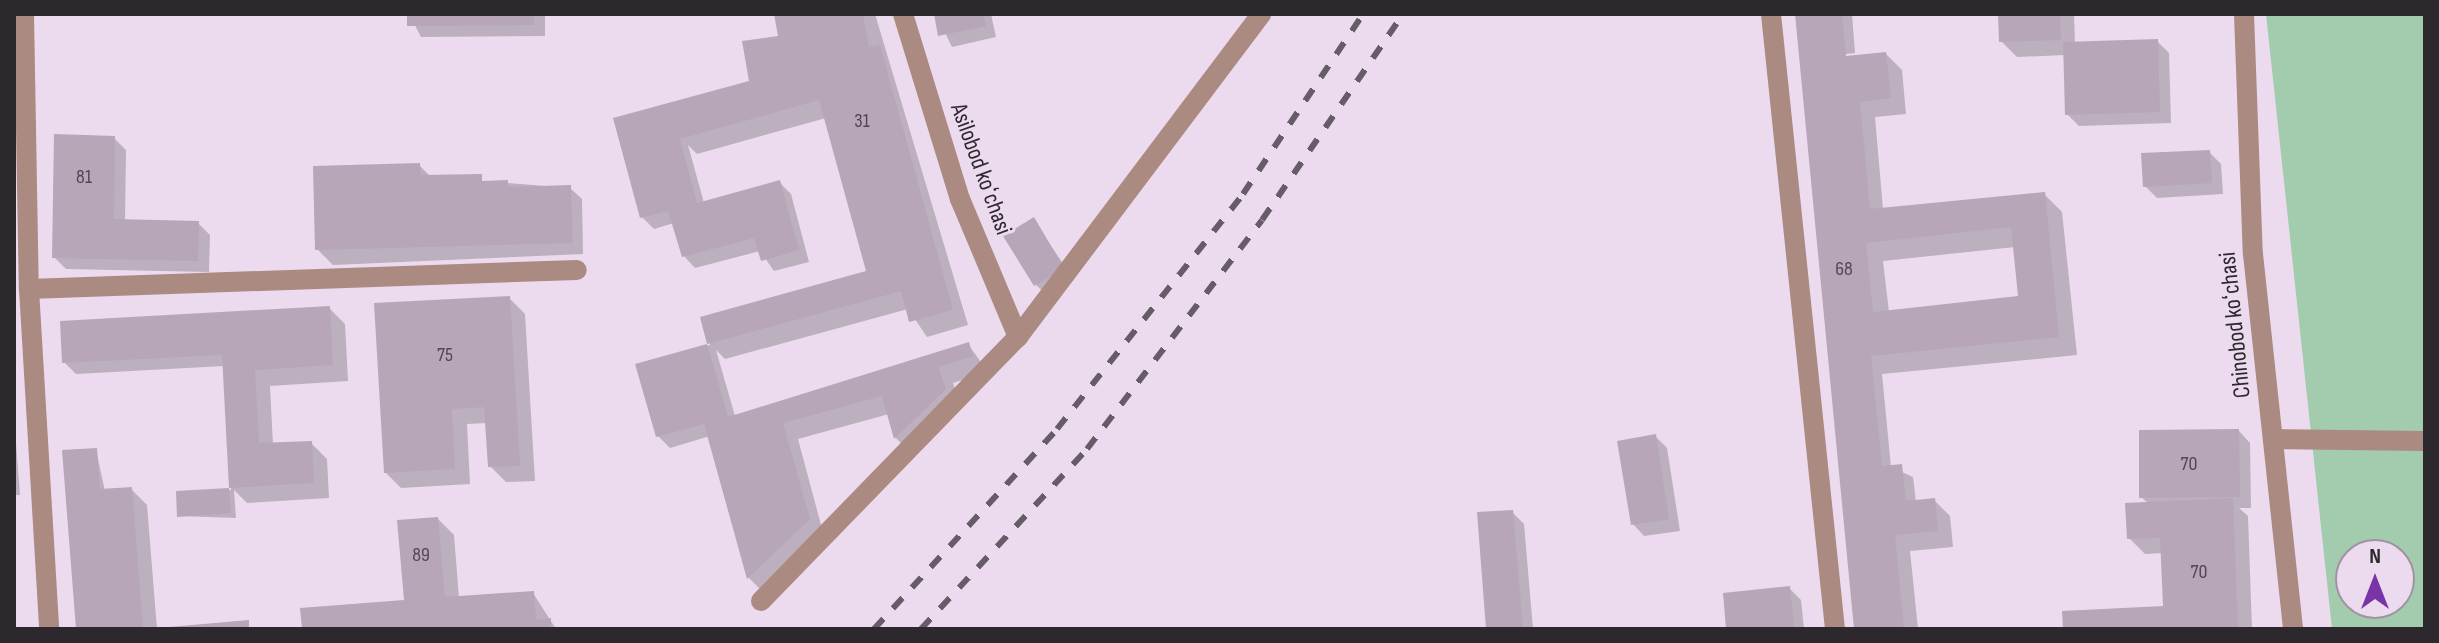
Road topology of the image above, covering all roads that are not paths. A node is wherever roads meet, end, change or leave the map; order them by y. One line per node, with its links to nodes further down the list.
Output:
1 (24, 14): 6 (street)
2 (903, 14): 9 (street, Asilobod koʻchasi)
3 (1261, 14): 9 (street)
4 (1771, 14): 14 (street)
5 (2244, 14): 10 (street, Chinobod koʻchasi)
6 (21, 240): 8 (street)
7 (577, 270): 8 (street)
8 (29, 289): 13 (street)
9 (1018, 337): 12 (street)
10 (2273, 439): 11 (street); 15 (street, Chinobod koʻchasi)
11 (2425, 441)
12 (761, 601)
13 (49, 629)
14 (1835, 629)
15 (2293, 629)

